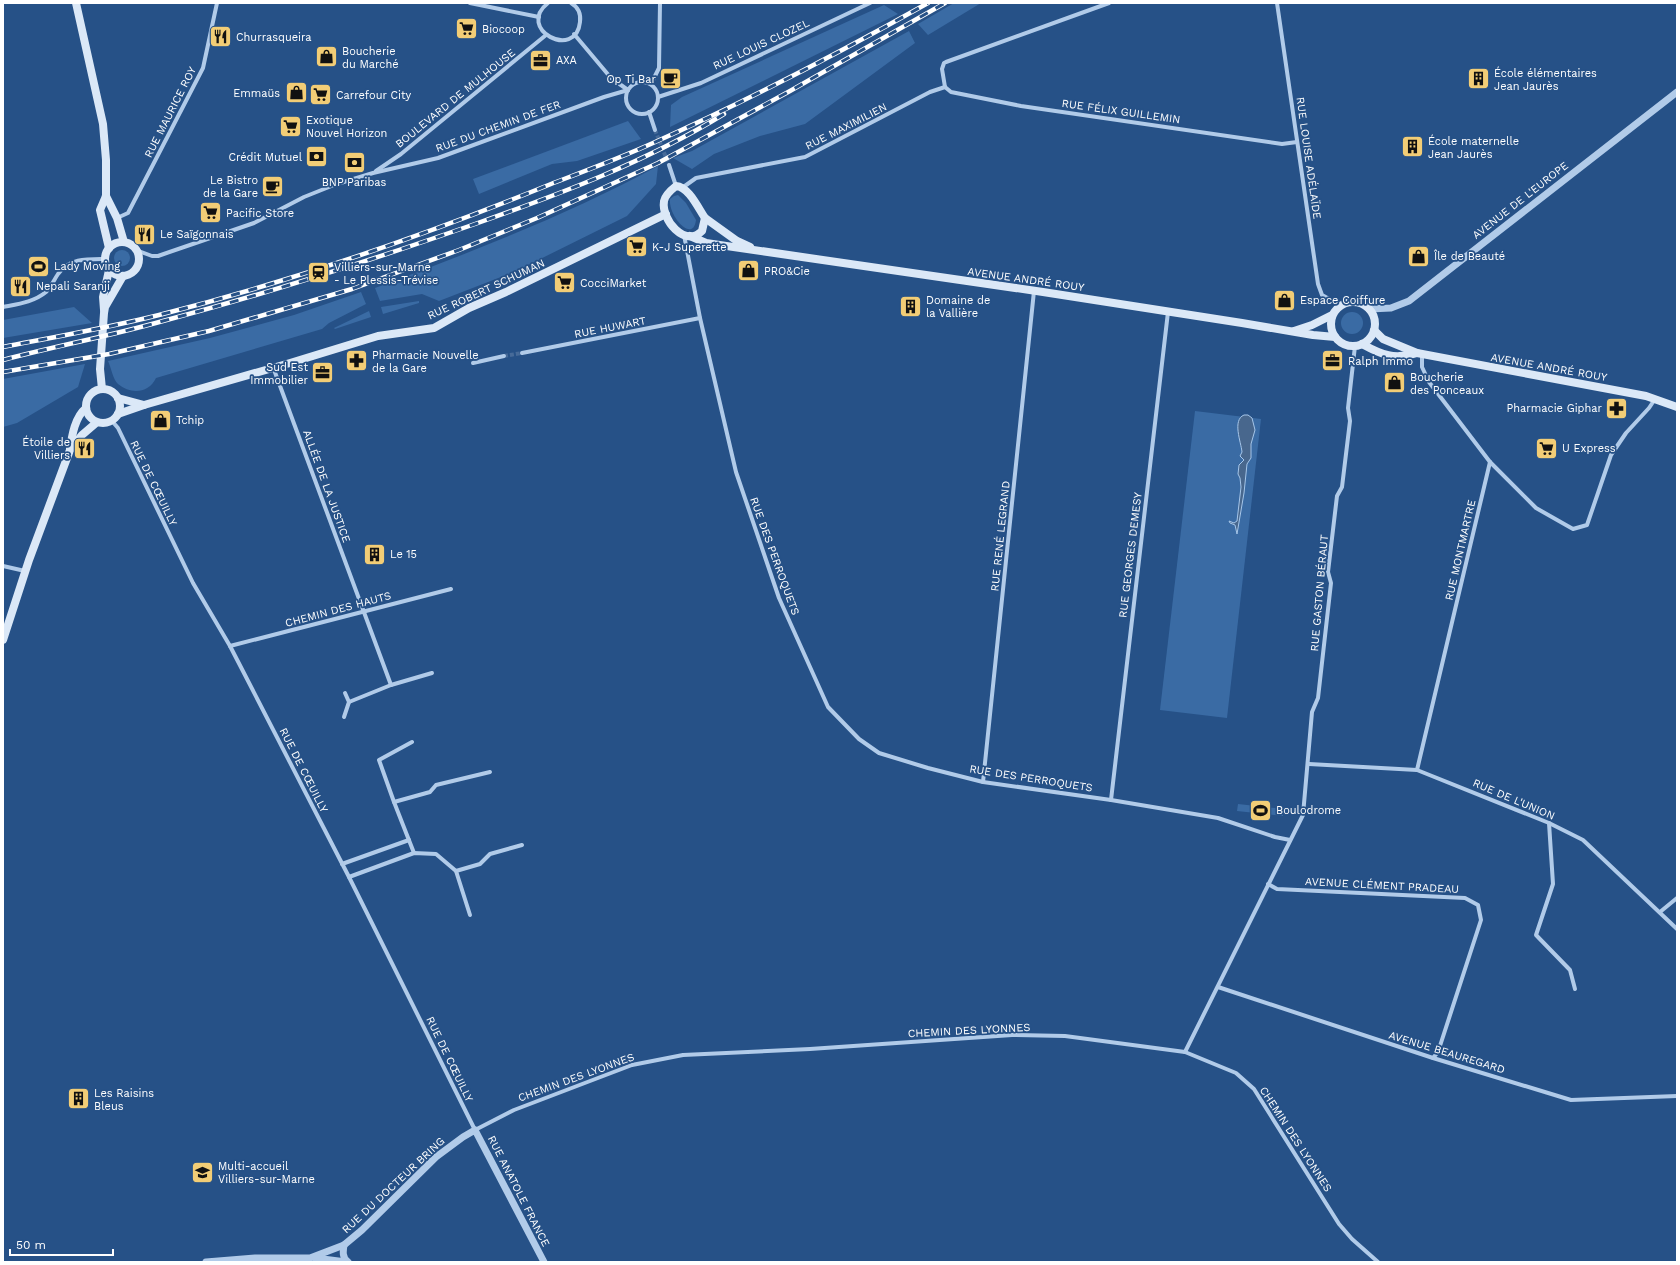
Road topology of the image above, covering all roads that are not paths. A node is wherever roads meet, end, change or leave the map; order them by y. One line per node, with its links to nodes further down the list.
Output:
1 (76, 3): 24 (main road)
2 (217, 3): 26 (street, RUE MAURICE ROY)
3 (470, 3): 10 (street)
4 (548, 3): 10 (street)
5 (572, 3): 11 (street)
6 (660, 3): 13 (street)
7 (870, 3): 17 (street, RUE LOUIS CLOZEL)
8 (1109, 3): 14 (street)
9 (1277, 3): 20 (street, RUE LOUISE ADÉLAÏDE)
10 (539, 17): 12 (street)
11 (574, 34): 12 (street); 15 (street)
12 (546, 35): 22 (street, BOULEVARD DE MULHOUSE)
13 (651, 84): 15 (street); 17 (street)
14 (945, 86): 20 (street, RUE FÉLIX GUILLEMIN); 23 (street, RUE MAXIMILIEN)
15 (628, 90): 18 (street); 22 (street, RUE DU CHEMIN DE FER)
16 (1677, 92): 39 (street, AVENUE DE L'EUROPE)
17 (658, 97): 18 (street)
18 (649, 112): 19 (street)
19 (655, 130)
20 (1297, 142): 37 (street, RUE LOUISE ADÉLAÏDE)
21 (669, 165): 23 (street)
22 (373, 173): 31 (street)
23 (679, 187): 25 (main road); 27 (main road)
24 (106, 196): 26 (main road); 30 (main road)
25 (666, 214): 28 (main road); 52 (main road, RUE ROBERT SCHUMAN)
26 (117, 218): 29 (main road)
27 (705, 218): 28 (main road); 32 (main road, AVENUE ANDRÉ ROUY)
28 (687, 236): 32 (main road, AVENUE ANDRÉ ROUY); 43 (street, RUE DES PERROQUETS)
29 (124, 242): 30 (main road); 31 (main road)
30 (109, 248): 33 (main road)
31 (136, 250): 35 (main road)
32 (756, 250): 36 (main road, AVENUE ANDRÉ ROUY)
33 (105, 259): 34 (main road); 38 (street)
34 (109, 270): 35 (main road); 41 (main road)
35 (123, 276): 41 (main road)
36 (1034, 291): 40 (main road, AVENUE ANDRÉ ROUY); 79 (street, RUE RENÉ LEGRAND)
37 (1340, 305): 39 (main road); 42 (main road)
38 (3, 307)
39 (1369, 309): 44 (main road)
40 (1168, 312): 45 (main road, AVENUE ANDRÉ ROUY); 80 (street, RUE GEORGES DEMESY)
41 (104, 313): 53 (main road)
42 (1332, 315): 45 (main road, AVENUE ANDRÉ ROUY); 46 (main road)
43 (700, 318): 48 (street, RUE HUWART); 79 (street, RUE DES PERROQUETS)
44 (1374, 330): 47 (main road); 49 (main road, AVENUE ANDRÉ ROUY)
45 (1293, 331): 46 (main road, AVENUE ANDRÉ ROUY)
46 (1335, 337): 47 (main road)
47 (1359, 345): 49 (main road, AVENUE ANDRÉ ROUY); 76 (street, RUE GASTON BÉRAUT)
48 (522, 353)
49 (1420, 353): 55 (main road, AVENUE ANDRÉ ROUY); 63 (street)
50 (504, 356): 51 (street)
51 (472, 363)
52 (273, 367): 56 (main road, RUE ROBERT SCHUMAN); 67 (street, ALLÉE DE LA JUSTICE)
53 (102, 389): 54 (main road); 58 (main road)
54 (118, 398): 56 (main road); 59 (main road)
55 (1655, 399): 57 (main road, AVENUE ANDRÉ ROUY); 63 (street)
56 (144, 405): 59 (main road, RUE ROBERT SCHUMAN)
57 (1677, 407)
58 (86, 408): 61 (main road); 62 (main road)
59 (118, 414): 60 (main road)
60 (112, 421): 61 (main road); 69 (street, RUE DE CŒUILLY)
61 (96, 423): 62 (main road)
62 (70, 450): 65 (main road)
63 (1490, 462): 77 (street, RUE MONTMARTRE)
64 (3, 566): 65 (street)
65 (25, 571): 68 (main road)
66 (451, 590): 67 (street, CHEMIN DES HAUTS)
67 (363, 611): 69 (street, CHEMIN DES HAUTS); 71 (street, ALLÉE DE LA JUSTICE)
68 (3, 640)
69 (230, 646): 87 (street, RUE DE CŒUILLY)
70 (432, 673): 71 (street)
71 (391, 685): 73 (street)
72 (345, 693): 73 (street)
73 (349, 702): 74 (street)
74 (344, 717)
75 (412, 742): 81 (street)
76 (1309, 764): 77 (street, RUE DE L'UNION); 84 (street, RUE GASTON BÉRAUT)
77 (1417, 770): 82 (street, RUE DE L'UNION)
78 (490, 772): 81 (street)
79 (983, 782): 80 (street, RUE DES PERROQUETS)
80 (1111, 800): 84 (street, RUE DES PERROQUETS)
81 (394, 802): 83 (street)
82 (1549, 823): 92 (street, RUE DE L'UNION); 96 (street)
83 (409, 840): 86 (street); 87 (street)
84 (1290, 840): 90 (street)
85 (522, 845): 88 (street)
86 (414, 853): 88 (street); 89 (street)
87 (342, 864): 89 (street, RUE DE CŒUILLY)
88 (456, 872): 93 (street)
89 (349, 877): 100 (street, RUE DE CŒUILLY)
90 (1268, 884): 95 (street); 98 (street, AVENUE CLÉMENT PRADEAU)
91 (1677, 898): 92 (street)
92 (1660, 912): 94 (street, RUE DE L'UNION)
93 (470, 915)
94 (1677, 929)
95 (1218, 987): 97 (street); 98 (street, AVENUE BEAUREGARD)
96 (1575, 989)
97 (1185, 1052): 100 (street, CHEMIN DES LYONNES); 106 (street, CHEMIN DES LYONNES)
98 (1433, 1058): 99 (street, AVENUE BEAUREGARD)
99 (1677, 1096)
100 (475, 1130): 101 (street, RUE DU DOCTEUR BRING); 105 (street, RUE ANATOLE FRANCE)
101 (344, 1245): 102 (street, RUE DU DOCTEUR BRING); 104 (street)
102 (310, 1258): 103 (street, RUE DU DOCTEUR BRING); 104 (street)
103 (206, 1262)
104 (347, 1262)
105 (544, 1262)
106 (1378, 1262)

